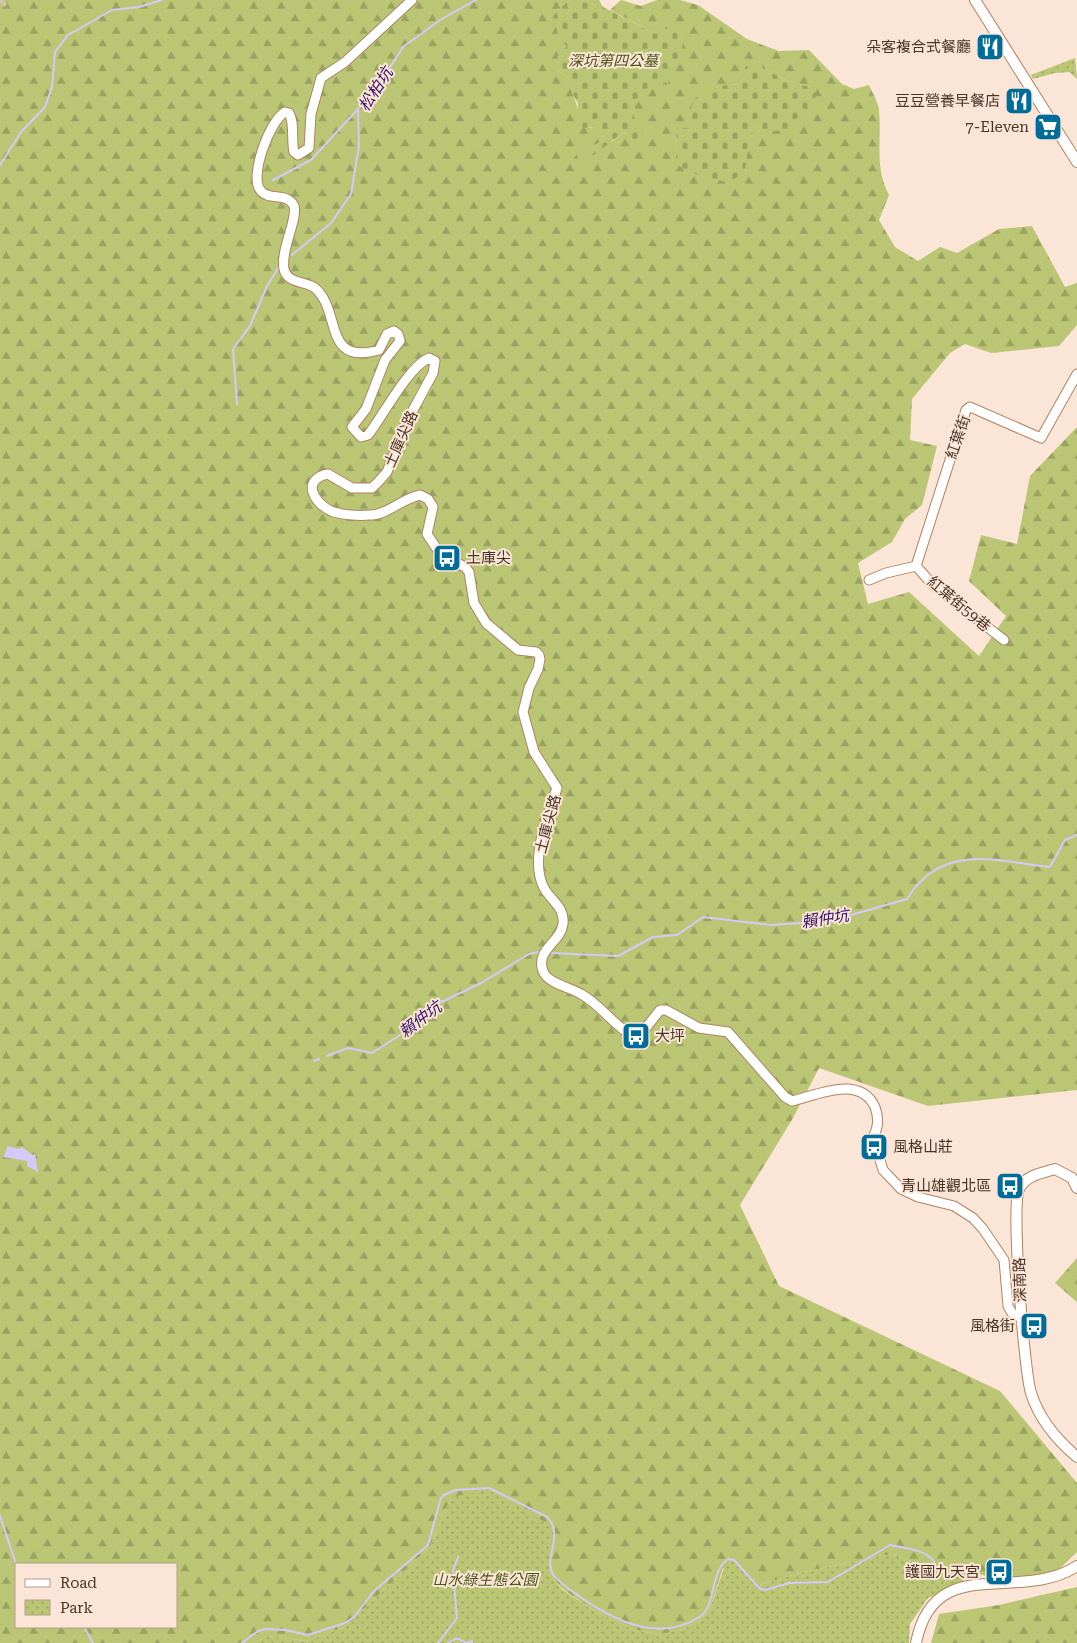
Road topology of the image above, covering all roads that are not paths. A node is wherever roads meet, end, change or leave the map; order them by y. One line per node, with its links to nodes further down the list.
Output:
1 (412, 0): 9 (street, 土庫尖路)
2 (975, 0): 3 (main road)
3 (1077, 162)
4 (1077, 374): 5 (street, 紅葉街)
5 (916, 566): 6 (street); 7 (street, 紅葉街59巷)
6 (869, 580)
7 (1004, 640)
8 (1077, 1188): 9 (main road, 深南路)
9 (1021, 1318): 10 (main road, 深南路)
10 (1077, 1457)
11 (1077, 1566): 12 (main road)
12 (916, 1643)

